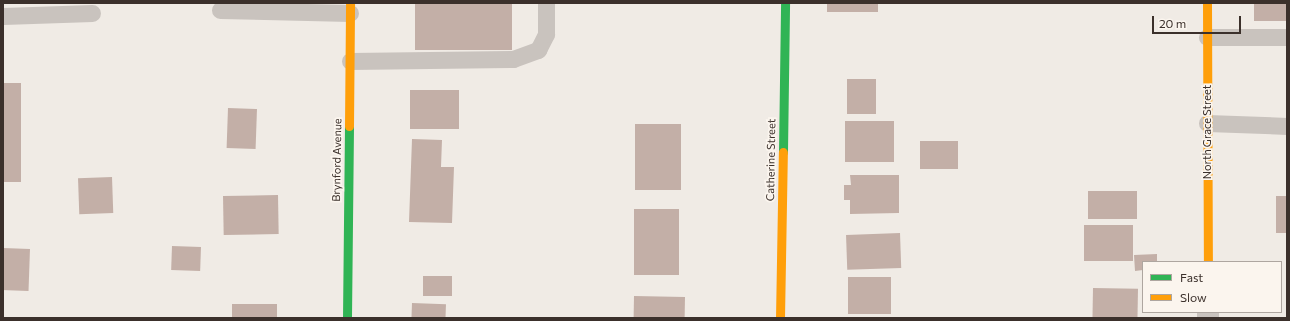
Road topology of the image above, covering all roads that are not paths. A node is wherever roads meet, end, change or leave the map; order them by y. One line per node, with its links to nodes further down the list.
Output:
1 (546, 3): 10 (lane)
2 (785, 3): 15 (street, Catherine Street)
3 (1207, 3): 8 (street, North Grace Street)
4 (350, 8): 5 (lane); 10 (street, Brynford Avenue)
5 (220, 10)
6 (92, 13): 7 (lane)
7 (3, 16)
8 (1207, 37): 9 (lane); 11 (street, North Grace Street)
9 (1287, 37)
10 (350, 61): 14 (street, Brynford Avenue)
11 (1207, 123): 12 (lane); 13 (street, North Grace Street)
12 (1287, 126)
13 (1208, 261)
14 (347, 318)
15 (780, 318)

